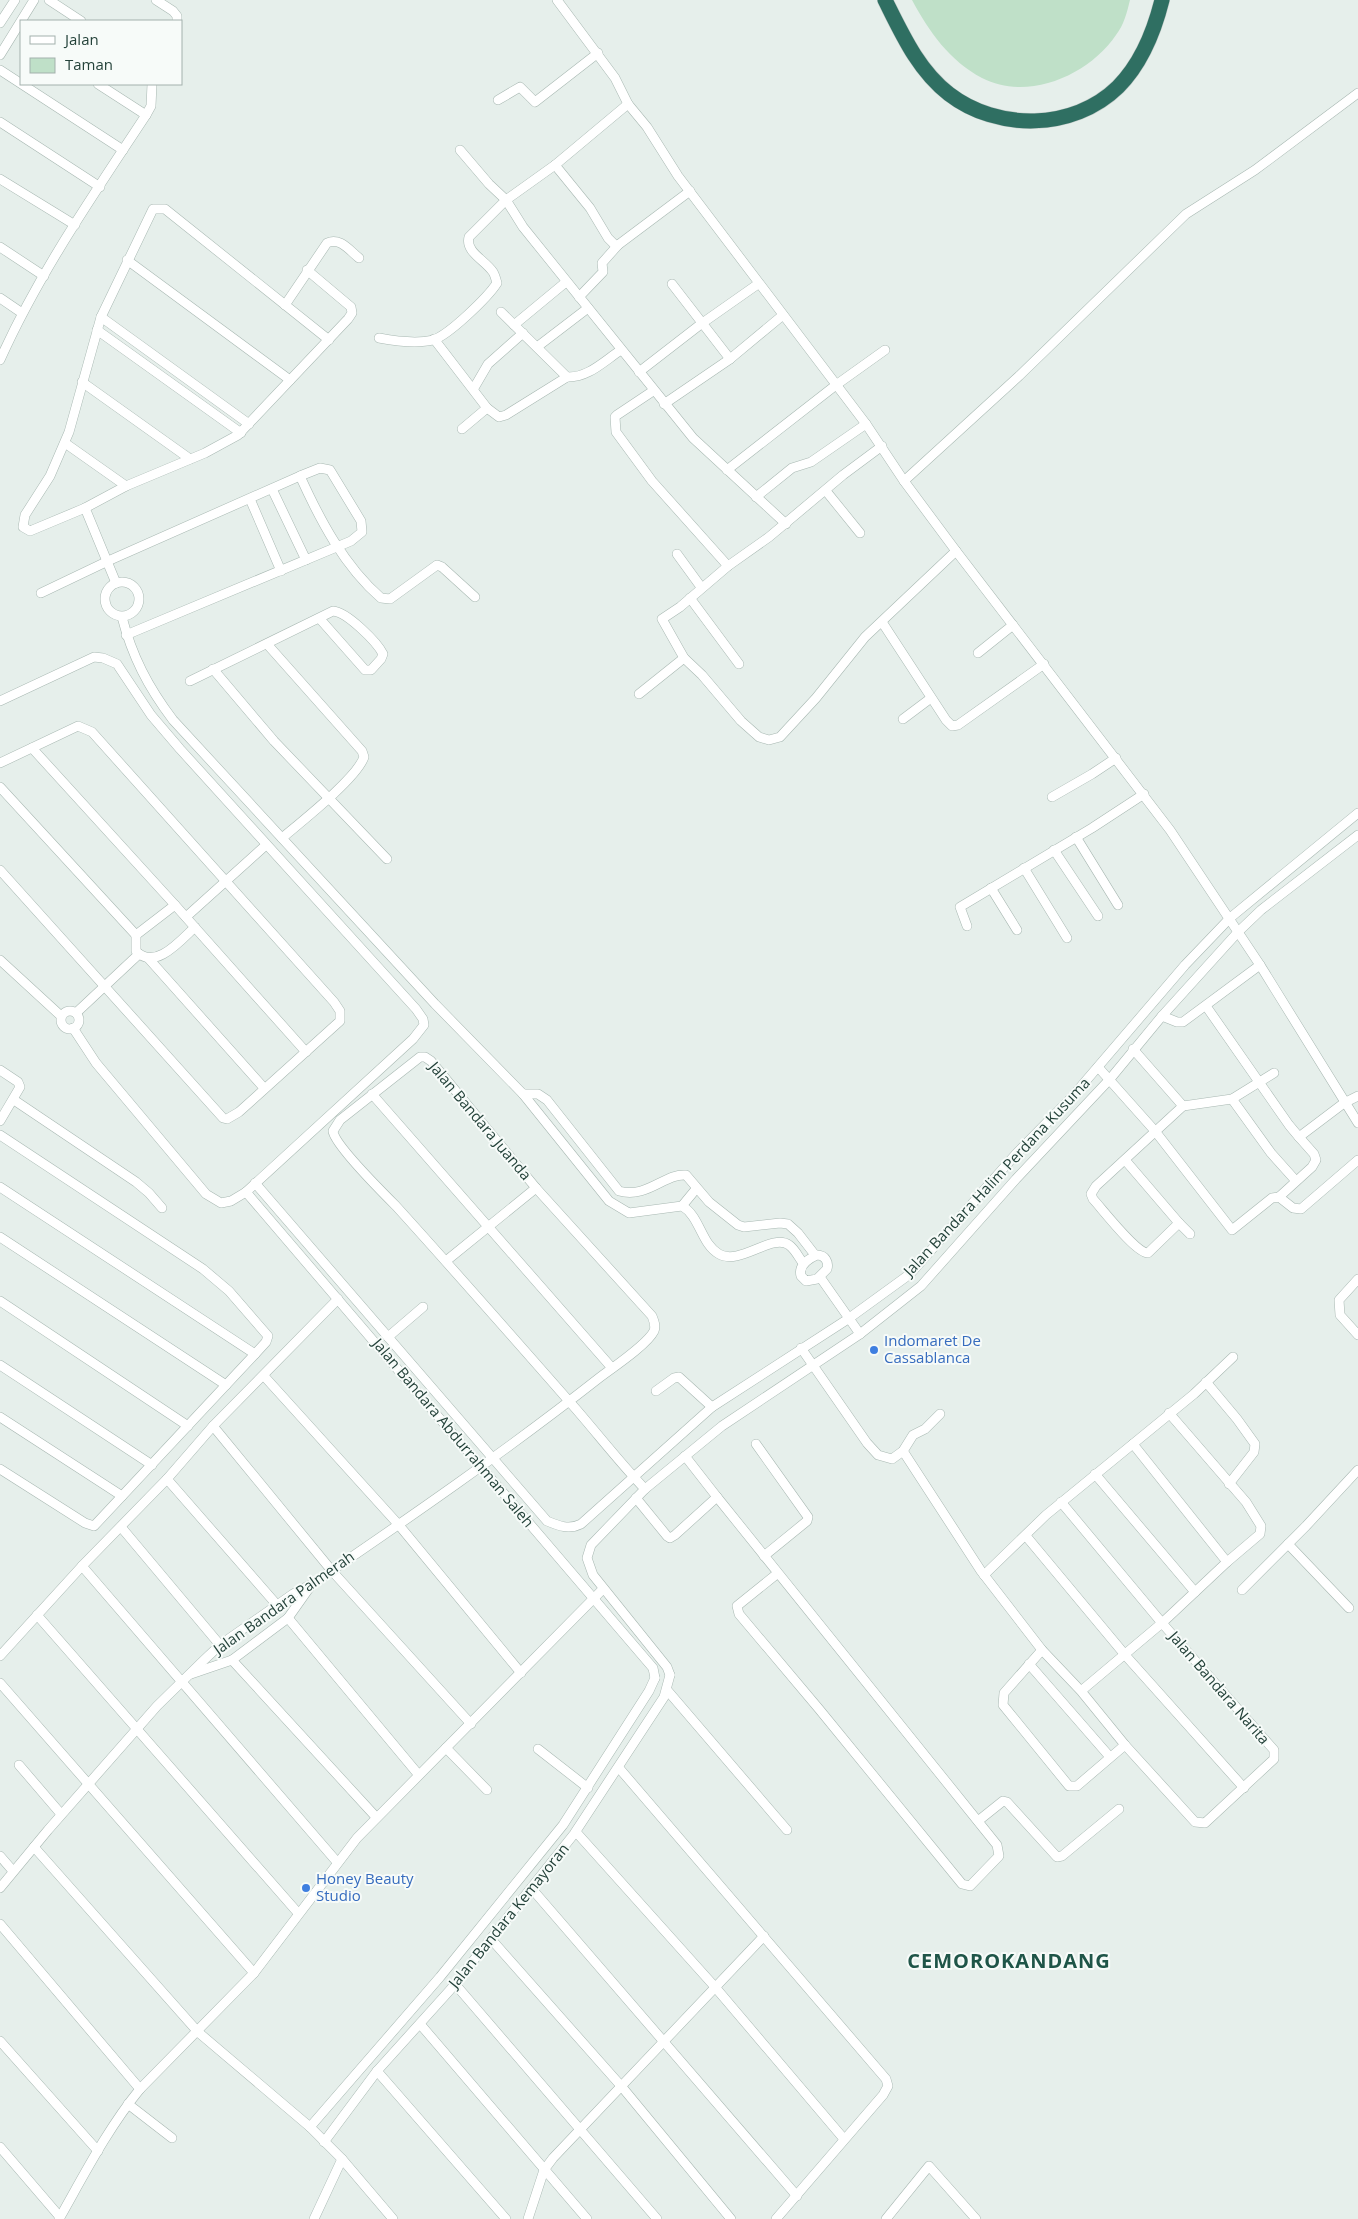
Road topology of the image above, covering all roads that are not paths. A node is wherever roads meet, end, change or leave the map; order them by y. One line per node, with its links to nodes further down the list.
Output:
1 (17, 0): 7 (street); 11 (street)
2 (49, 0): 9 (street)
3 (156, 0): 10 (street)
4 (557, 0): 13 (street)
5 (885, 0): 6 (highway)
6 (1162, 0)
7 (32, 4): 8 (street)
8 (24, 20)
9 (79, 20)
10 (177, 20)
11 (0, 23)
12 (18, 32): 14 (street)
13 (598, 53): 21 (street); 22 (street)
14 (0, 55)
15 (0, 70): 16 (street)
16 (20, 83)
17 (23, 85): 25 (street)
18 (100, 85): 23 (street)
19 (152, 85): 23 (street)
20 (1358, 93): 83 (street)
21 (498, 100)
22 (628, 104): 27 (street); 30 (street)
23 (146, 115): 25 (street)
24 (0, 122): 29 (street)
25 (123, 150): 29 (street)
26 (460, 150): 31 (street)
27 (555, 164): 31 (street); 33 (street)
28 (0, 179): 32 (street)
29 (100, 187): 32 (street)
30 (690, 191): 33 (street); 41 (street)
31 (506, 200): 39 (street); 56 (street)
32 (75, 225): 38 (street)
33 (618, 245): 42 (street)
34 (0, 246): 38 (street)
35 (359, 258): 37 (street)
36 (127, 260): 44 (street); 49 (street); 67 (street)
37 (307, 270): 44 (street); 55 (street)
38 (44, 276): 47 (street)
39 (566, 282): 42 (street); 51 (street)
40 (672, 284): 50 (street)
41 (758, 284): 48 (street); 50 (street)
42 (579, 297): 45 (street)
43 (0, 298): 47 (street)
44 (285, 305): 55 (street)
45 (588, 308): 57 (street); 59 (street)
46 (501, 312): 51 (street)
47 (22, 313): 58 (street)
48 (783, 315): 61 (street); 69 (street)
49 (101, 316): 52 (street); 63 (street)
50 (701, 324): 61 (street); 64 (street)
51 (514, 325): 53 (street)
52 (97, 330): 66 (street); 68 (street)
53 (523, 333): 57 (street); 70 (street)
54 (379, 338): 56 (street)
55 (328, 340): 67 (street)
56 (434, 340): 70 (street)
57 (537, 347): 65 (street)
58 (2, 349): 62 (street)
59 (621, 350): 64 (street); 65 (street)
60 (885, 350): 69 (street)
61 (730, 359): 72 (street)
62 (0, 360)
63 (171, 369): 66 (street); 74 (street)
64 (639, 372): 71 (street)
65 (567, 377): 73 (street)
66 (165, 379): 77 (street)
67 (290, 380): 74 (street)
68 (82, 382): 78 (street); 80 (street)
69 (836, 385): 75 (street); 81 (street)
70 (474, 388): 73 (street)
71 (653, 391): 72 (street); 97 (street)
72 (664, 404): 81 (street)
73 (487, 408): 76 (street)
74 (249, 424): 77 (street)
75 (866, 424): 79 (street); 87 (street)
76 (462, 429)
77 (241, 433): 80 (street)
78 (65, 443): 84 (street); 89 (street)
79 (882, 446): 83 (street); 86 (street)
80 (190, 459): 84 (street)
81 (727, 470): 87 (street)
82 (300, 476): 85 (street); 92 (street); 92 (street)
83 (904, 481): 93 (street)
84 (126, 486): 89 (street)
85 (272, 489): 88 (street); 95 (street)
86 (826, 491): 90 (street); 91 (street)
87 (756, 497): 90 (street)
88 (250, 499): 96 (street); 98 (street)
89 (85, 508): 96 (street)
90 (786, 524): 97 (street)
91 (860, 533)
92 (338, 547): 95 (street); 102 (street)
93 (956, 550): 106 (street); 107 (street)
94 (677, 554): 100 (street)
95 (306, 560): 98 (street)
96 (108, 561): 99 (street); 101 (street)
97 (728, 566): 100 (street)
98 (281, 571): 108 (street)
99 (116, 583): 104 (street); 104 (street)
100 (701, 587): 103 (street)
101 (41, 593)
102 (475, 597)
103 (690, 598): 111 (street); 112 (street)
104 (122, 616): 108 (street)
105 (320, 619): 105 (street); 109 (street)
106 (882, 622): 111 (street); 117 (street)
107 (1013, 625): 110 (street); 113 (street)
108 (126, 634): 130 (street)
109 (267, 644): 114 (street); 126 (street)
110 (978, 653)
111 (684, 658): 116 (street)
112 (739, 664)
113 (1044, 664): 117 (street); 121 (street)
114 (213, 669): 115 (street); 126 (street)
115 (190, 681)
116 (639, 694)
117 (931, 698): 119 (street)
118 (0, 701): 132 (street)
119 (903, 719)
120 (32, 748): 122 (street); 138 (street); 140 (street)
121 (1116, 758): 124 (street); 125 (street)
122 (0, 763)
123 (0, 787): 149 (street)
124 (1144, 794): 129 (street); 144 (street)
125 (1052, 797)
126 (329, 798): 130 (street); 135 (street)
127 (1358, 813): 131 (street, Jalan Bandara Halim Perdana Kusuma)
128 (1358, 835): 134 (street, Jalan Bandara Halim Perdana Kusuma)
129 (1076, 837): 133 (street); 141 (street)
130 (282, 838): 170 (street)
131 (1323, 840): 134 (street); 144 (street, Jalan Bandara Halim Perdana Kusuma)
132 (266, 845): 138 (street); 183 (street)
133 (1054, 850): 136 (street); 142 (street)
134 (1334, 854): 148 (street, Jalan Bandara Halim Perdana Kusuma)
135 (387, 859)
136 (1024, 868): 139 (street); 150 (street)
137 (0, 870): 155 (street)
138 (226, 881): 143 (street); 162 (street)
139 (991, 888): 145 (street); 147 (street)
140 (175, 905): 143 (street); 149 (street)
141 (1118, 906)
142 (1098, 916)
143 (186, 917): 146 (street)
144 (1230, 918): 148 (street); 163 (street, Jalan Bandara Halim Perdana Kusuma)
145 (967, 926)
146 (195, 927): 152 (street); 162 (street)
147 (1017, 930)
148 (1238, 932): 154 (street); 159 (street, Jalan Bandara Halim Perdana Kusuma)
149 (136, 935): 151 (street)
150 (1067, 938)
151 (139, 954): 152 (street); 155 (street)
152 (149, 959): 168 (street)
153 (0, 960): 158 (street)
154 (1260, 965): 156 (street); 172 (street)
155 (106, 986): 157 (street); 168 (street)
156 (1206, 1006): 159 (street); 167 (street)
157 (76, 1013): 158 (street); 160 (street)
158 (61, 1016): 160 (street)
159 (1162, 1016): 161 (street, Jalan Bandara Halim Perdana Kusuma)
160 (73, 1028): 188 (street)
161 (1133, 1050): 166 (street, Jalan Bandara Halim Perdana Kusuma); 174 (street)
162 (306, 1052): 168 (street)
163 (1098, 1067): 166 (street); 205 (street, Jalan Bandara Halim Perdana Kusuma)
164 (0, 1070): 173 (street)
165 (1274, 1073): 167 (street)
166 (1110, 1079): 177 (street); 206 (street, Jalan Bandara Halim Perdana Kusuma)
167 (1259, 1083): 171 (street); 179 (street)
168 (264, 1088)
169 (372, 1094): 185 (street, Jalan Bandara Juanda); 194 (street); 198 (street, Jalan Bandara Juanda)
170 (523, 1094): 187 (street); 190 (street)
171 (1232, 1099): 174 (street); 182 (street)
172 (1351, 1099): 176 (street); 179 (street)
173 (14, 1100): 175 (street); 192 (street)
174 (1183, 1106): 177 (street)
175 (0, 1121)
176 (1358, 1124)
177 (1155, 1132): 180 (street); 189 (street)
178 (0, 1135): 210 (street)
179 (1299, 1136): 182 (street)
180 (1125, 1160): 193 (street); 193 (street)
181 (1358, 1160): 189 (street)
182 (1296, 1181): 189 (street)
183 (255, 1183): 188 (street); 208 (street, Jalan Bandara Abdurrahman Saleh)
184 (0, 1187): 210 (street)
185 (536, 1188): 194 (street); 214 (street, Jalan Bandara Juanda)
186 (696, 1189): 187 (street); 191 (street); 197 (street)
187 (619, 1191): 190 (street)
188 (246, 1192): 202 (street, Jalan Bandara Abdurrahman Saleh)
189 (1279, 1197)
190 (609, 1201): 191 (street)
191 (682, 1206): 199 (street)
192 (162, 1208)
193 (1179, 1223): 195 (street)
194 (488, 1226): 198 (street); 214 (street)
195 (1190, 1234)
196 (0, 1237): 217 (street)
197 (815, 1256): 199 (street); 200 (street)
198 (446, 1261): 219 (street, Jalan Bandara Juanda)
199 (803, 1263): 200 (street)
200 (820, 1277): 205 (street)
201 (1358, 1279): 207 (street)
202 (338, 1299): 215 (street); 232 (street, Jalan Bandara Abdurrahman Saleh)
203 (0, 1301): 224 (street)
204 (423, 1307): 208 (street)
205 (845, 1315): 206 (street); 209 (street, Jalan Bandara Halim Perdana Kusuma)
206 (860, 1334): 213 (street, Jalan Bandara Halim Perdana Kusuma)
207 (1358, 1335)
208 (388, 1337): 230 (street, Jalan Bandara Abdurrahman Saleh)
209 (801, 1348): 213 (street); 220 (street, Jalan Bandara Halim Perdana Kusuma)
210 (255, 1354): 217 (street)
211 (1233, 1357): 216 (street)
212 (0, 1364): 231 (street)
213 (813, 1364): 228 (street); 229 (street, Jalan Bandara Halim Perdana Kusuma)
214 (612, 1368): 219 (street, Jalan Bandara Juanda)
215 (264, 1376): 225 (street); 245 (street)
216 (1206, 1382): 222 (street); 238 (street)
217 (226, 1385): 224 (street)
218 (656, 1391): 220 (street)
219 (569, 1402): 230 (street, Jalan Bandara Juanda); 236 (street, Jalan Bandara Juanda)
220 (712, 1407): 236 (street, Jalan Bandara Halim Perdana Kusuma)
221 (940, 1414): 228 (street)
222 (1169, 1414): 227 (street); 238 (street)
223 (0, 1417): 240 (street)
224 (188, 1426): 231 (street)
225 (213, 1426): 237 (street); 254 (street)
226 (756, 1444): 251 (street)
227 (1133, 1444): 235 (street); 252 (street)
228 (903, 1451): 255 (street, Jalan Bandara Narita)
229 (685, 1456): 239 (street, Jalan Bandara Halim Perdana Kusuma); 241 (street)
230 (493, 1458): 232 (street, Jalan Bandara Palmerah); 244 (street, Jalan Bandara Abdurrahman Saleh)
231 (152, 1465): 240 (street)
232 (481, 1467): 245 (street, Jalan Bandara Palmerah); 248 (street, Jalan Bandara Abdurrahman Saleh)
233 (0, 1469): 240 (street)
234 (1358, 1470): 250 (street)
235 (1095, 1474): 243 (street); 260 (street)
236 (633, 1476): 239 (street, Jalan Bandara Juanda); 246 (street, Jalan Bandara Halim Perdana Kusuma)
237 (167, 1479): 247 (street); 262 (street)
238 (1229, 1484): 252 (street)
239 (645, 1489): 242 (street, Jalan Bandara Halim Perdana Kusuma)
240 (122, 1496)
241 (717, 1497): 242 (street); 251 (street)
242 (636, 1498): 258 (street, Jalan Bandara Halim Perdana Kusuma)
243 (1061, 1502): 249 (street); 266 (street)
244 (547, 1521): 246 (street, Jalan Bandara Abdurrahman Saleh); 248 (street)
245 (398, 1524): 254 (street, Jalan Bandara Palmerah); 273 (street)
246 (581, 1524)
247 (121, 1527): 253 (street); 267 (street)
248 (535, 1530): 261 (street, Jalan Bandara Abdurrahman Saleh)
249 (1026, 1536): 255 (street); 270 (street)
250 (1288, 1544): 259 (street); 263 (street)
251 (764, 1556): 256 (street)
252 (1227, 1562): 260 (street)
253 (82, 1566): 264 (street); 278 (street)
254 (332, 1571): 257 (street, Jalan Bandara Palmerah); 281 (street)
255 (982, 1573): 268 (street, Jalan Bandara Narita)
256 (778, 1574): 297 (street); 297 (street)
257 (312, 1584): 262 (street, Jalan Bandara Palmerah); 265 (street)
258 (603, 1589): 261 (street); 275 (street)
259 (1242, 1590)
260 (1195, 1592): 266 (street)
261 (594, 1600): 273 (street); 276 (street, Jalan Bandara Abdurrahman Saleh)
262 (277, 1605): 267 (street, Jalan Bandara Palmerah)
263 (1348, 1608)
264 (37, 1615): 269 (street); 282 (street)
265 (288, 1618): 271 (street); 289 (street)
266 (1162, 1623): 270 (street, Jalan Bandara Narita); 292 (street, Jalan Bandara Narita)
267 (220, 1645): 274 (street, Jalan Bandara Palmerah)
268 (1042, 1650): 272 (street); 280 (street, Jalan Bandara Narita)
269 (0, 1656)
270 (1126, 1656): 280 (street, Jalan Bandara Narita); 292 (street)
271 (232, 1660): 274 (street); 296 (street)
272 (1029, 1664): 286 (street); 286 (street)
273 (521, 1673): 281 (street)
274 (191, 1674): 278 (street, Jalan Bandara Palmerah)
275 (670, 1675): 276 (street); 279 (street, Jalan Bandara Kemayoran)
276 (655, 1678): 291 (street, Jalan Bandara Kemayoran)
277 (0, 1683): 290 (street)
278 (182, 1683): 282 (street, Jalan Bandara Palmerah); 302 (street)
279 (667, 1690): 288 (street, Jalan Bandara Kemayoran); 298 (street)
280 (1081, 1691): 283 (street, Jalan Bandara Narita)
281 (471, 1724): 284 (street)
282 (137, 1730): 290 (street, Jalan Bandara Palmerah); 306 (street)
283 (1125, 1745): 286 (street); 292 (street, Jalan Bandara Narita)
284 (446, 1748): 289 (street); 293 (street)
285 (538, 1749): 291 (street)
286 (1110, 1757)
287 (19, 1766): 295 (street)
288 (619, 1768): 299 (street, Jalan Bandara Kemayoran); 308 (street)
289 (418, 1774): 296 (street)
290 (90, 1784): 295 (street, Jalan Bandara Palmerah); 310 (street)
291 (588, 1788): 321 (street, Jalan Bandara Kemayoran)
292 (1244, 1788)
293 (487, 1790)
294 (1119, 1809): 297 (street)
295 (61, 1814): 300 (street, Jalan Bandara Palmerah)
296 (376, 1818): 302 (street)
297 (978, 1821)
298 (787, 1830)
299 (576, 1832): 305 (street, Jalan Bandara Kemayoran); 312 (street)
300 (34, 1847): 303 (street, Jalan Bandara Palmerah); 314 (street)
301 (0, 1856): 303 (street)
302 (337, 1862): 306 (street)
303 (13, 1872): 304 (street, Jalan Bandara Palmerah)
304 (0, 1888)
305 (532, 1889): 309 (street, Jalan Bandara Kemayoran); 316 (street)
306 (298, 1914): 310 (street)
307 (0, 1924): 319 (street)
308 (764, 1936): 312 (street); 324 (street)
309 (491, 1939): 311 (street, Jalan Bandara Kemayoran); 318 (street)
310 (254, 1973): 314 (street)
311 (454, 1984): 313 (street, Jalan Bandara Kemayoran); 322 (street)
312 (715, 1987): 316 (street); 324 (street)
313 (420, 2024): 317 (street, Jalan Bandara Kemayoran); 329 (street)
314 (198, 2032): 319 (street); 321 (street)
315 (0, 2040): 327 (street)
316 (663, 2041): 318 (street); 330 (street)
317 (377, 2071): 325 (street, Jalan Bandara Kemayoran); 335 (street)
318 (622, 2087): 322 (street); 339 (street)
319 (140, 2089): 320 (street)
320 (128, 2104): 323 (street); 327 (street)
321 (310, 2127): 325 (street)
322 (581, 2130): 329 (street); 338 (street)
323 (172, 2138)
324 (844, 2139): 330 (street)
325 (324, 2142): 328 (street)
326 (0, 2147): 331 (street)
327 (98, 2151): 331 (street)
328 (342, 2159): 333 (street); 334 (street)
329 (544, 2170): 336 (street); 337 (street)
330 (796, 2196): 340 (street)
331 (60, 2218)
332 (889, 2218): 341 (street)
333 (314, 2219)
334 (393, 2219)
335 (506, 2219)
336 (528, 2219)
337 (586, 2219)
338 (657, 2219)
339 (731, 2219)
340 (776, 2219)
341 (976, 2219)

